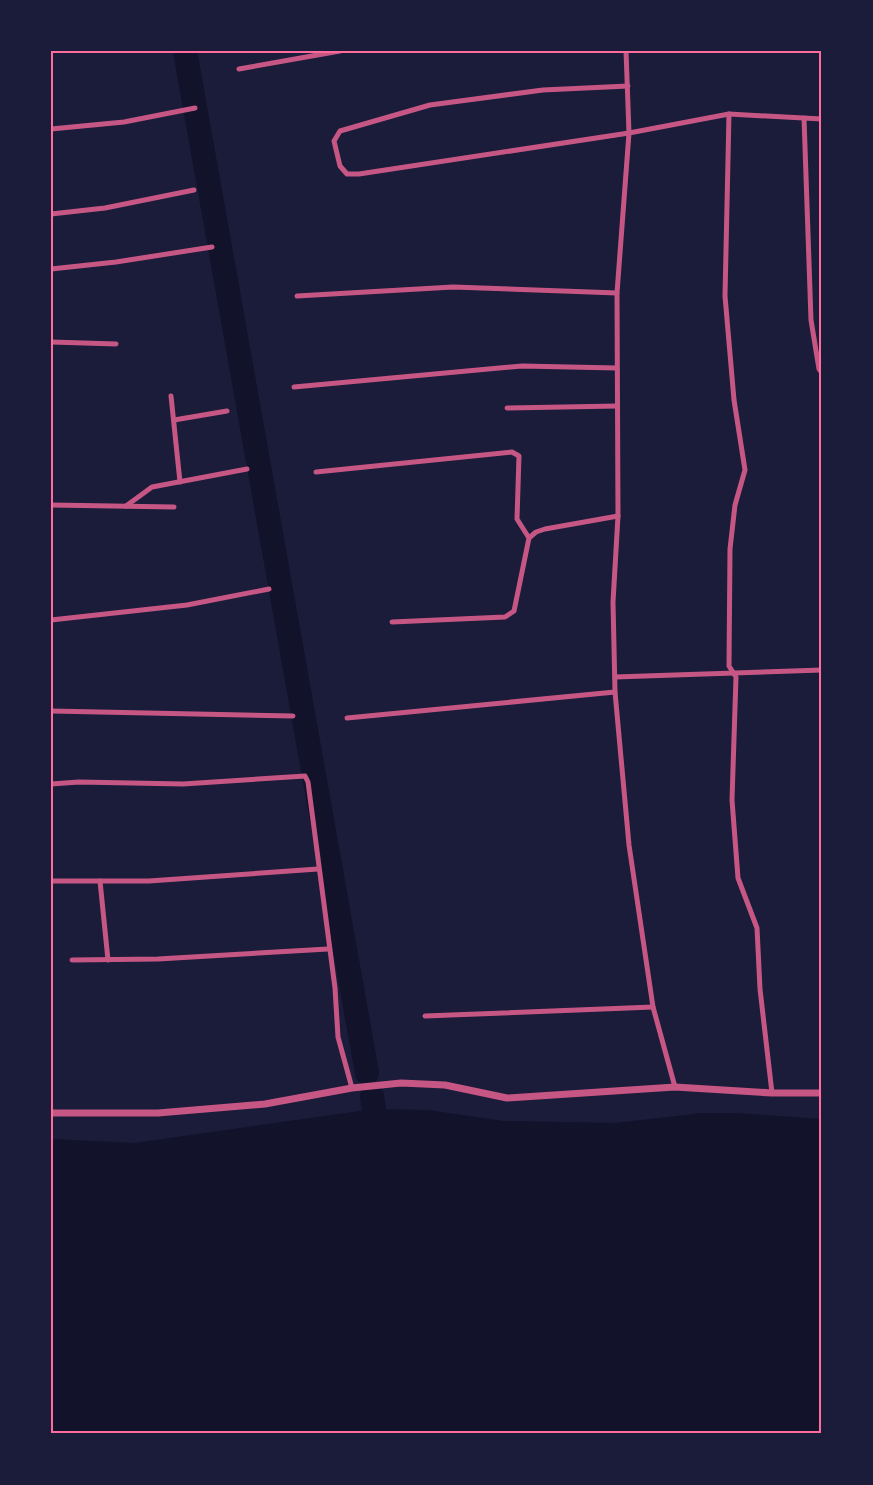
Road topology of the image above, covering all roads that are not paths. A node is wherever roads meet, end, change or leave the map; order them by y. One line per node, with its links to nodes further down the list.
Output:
1 (340, 51): 3 (street)
2 (626, 51): 4 (street)
3 (239, 69)
4 (628, 86): 10 (street); 10 (street)
5 (195, 108): 9 (street)
6 (729, 114): 7 (street); 10 (street); 39 (street)
7 (804, 118): 8 (street); 20 (street)
8 (822, 119)
9 (51, 129)
10 (629, 133): 15 (street)
11 (194, 190): 12 (street)
12 (51, 214)
13 (212, 247): 14 (street)
14 (51, 269)
15 (617, 293): 16 (street); 19 (street)
16 (297, 296)
17 (51, 342): 18 (street)
18 (116, 344)
19 (617, 368): 21 (street); 23 (street)
20 (822, 373)
21 (294, 387)
22 (171, 396): 26 (street)
23 (617, 406): 24 (street); 33 (street)
24 (507, 408)
25 (227, 411): 26 (street)
26 (174, 420): 29 (street)
27 (247, 468): 29 (street)
28 (316, 472): 34 (street)
29 (180, 482): 31 (street)
30 (51, 505): 31 (street)
31 (126, 506): 32 (street)
32 (174, 507)
33 (618, 516): 34 (street); 40 (street)
34 (529, 538): 37 (street)
35 (269, 589): 36 (street)
36 (51, 620)
37 (392, 622)
38 (822, 670): 39 (street)
39 (734, 672): 40 (street); 56 (street)
40 (615, 677): 41 (street)
41 (615, 692): 44 (street); 52 (street)
42 (51, 711): 43 (street)
43 (293, 716)
44 (348, 718)
45 (51, 784): 46 (street)
46 (318, 869): 48 (street); 49 (street)
47 (51, 881): 48 (street)
48 (100, 881): 51 (street)
49 (328, 949): 51 (street); 55 (street)
50 (72, 960): 51 (street)
51 (108, 960)
52 (653, 1006): 53 (street); 54 (street)
53 (424, 1016)
54 (675, 1087): 55 (street); 56 (street)
55 (352, 1088): 58 (street)
56 (772, 1093): 57 (street)
57 (822, 1094)
58 (51, 1113)

